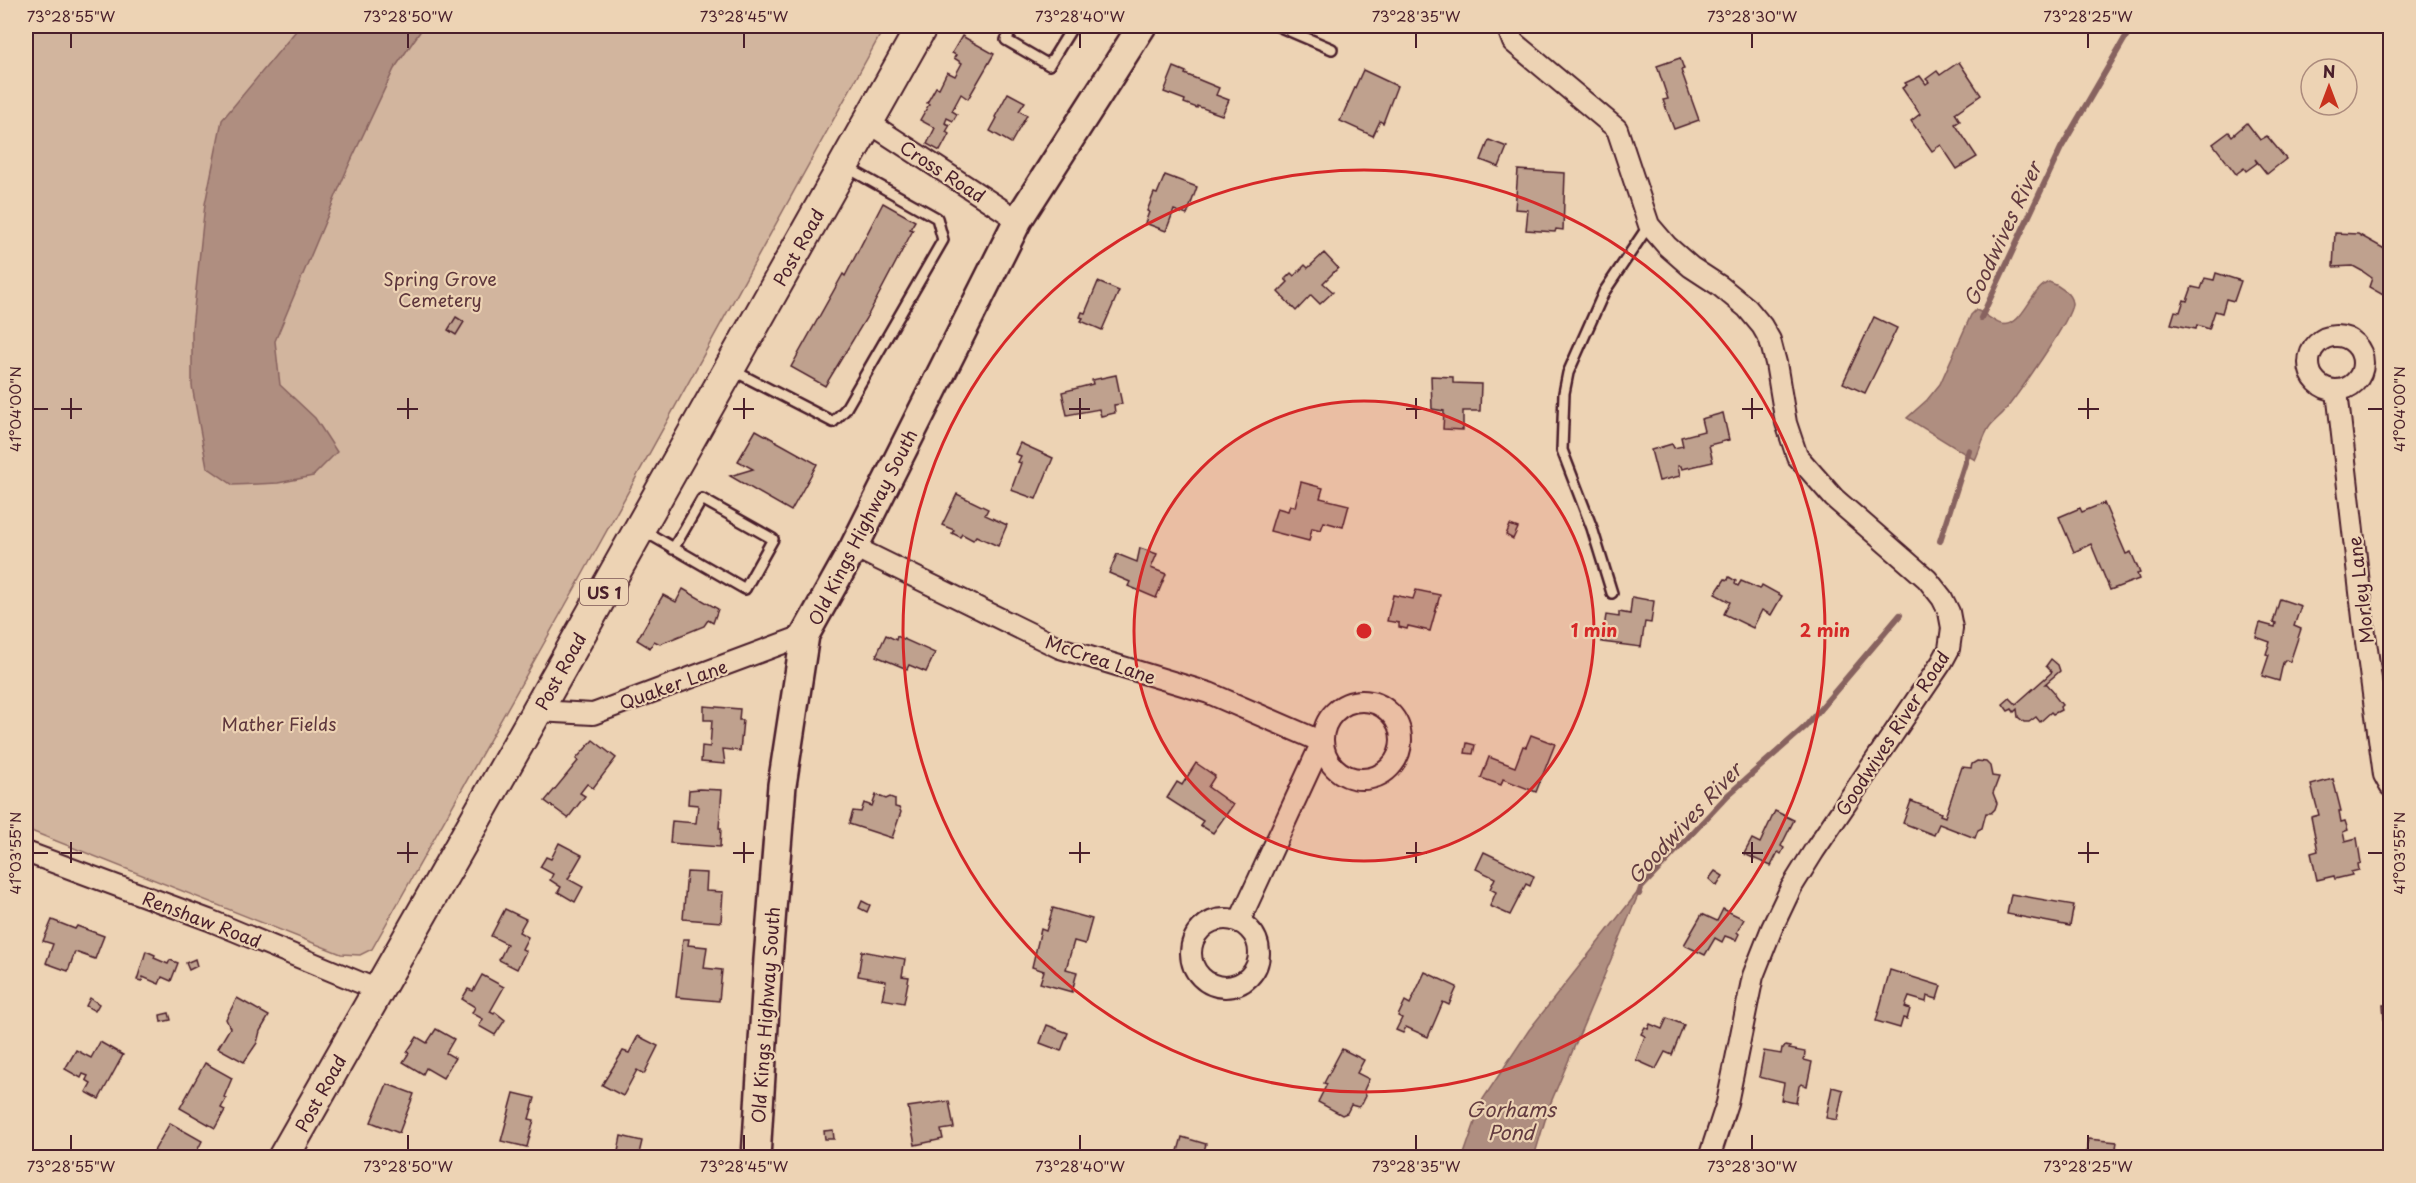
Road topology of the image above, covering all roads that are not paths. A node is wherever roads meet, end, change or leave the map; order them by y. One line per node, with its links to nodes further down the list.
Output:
1 (922, 26): 8 (main road, Post Road / US 1)
2 (1014, 26): 3 (lane)
3 (1073, 26)
4 (1142, 26): 10 (street, Old Kings Highway South)
5 (1278, 26): 7 (lane)
6 (1507, 26): 11 (street, Goodwives River Road)
7 (1332, 49)
8 (868, 122): 9 (main road, Post Road / US 1); 10 (street, Cross Road)
9 (844, 165): 12 (main road, Post Road / US 1); 12 (lane)
10 (1018, 220): 15 (street, Old Kings Highway South)
11 (1649, 225): 17 (lane); 27 (street, Goodwives River Road)
12 (730, 369): 14 (main road, Post Road / US 1)
13 (2337, 391): 21 (street, Morley Lane)
14 (640, 529): 16 (lane); 19 (main road, Post Road / US 1)
15 (854, 547): 18 (street, Old Kings Highway South); 20 (street, McCrea Lane)
16 (674, 549): 16 (lane)
17 (1612, 593)
18 (805, 636): 19 (street, Quaker Lane); 26 (street, Old Kings Highway South)
19 (537, 711): 24 (main road, Post Road / US 1)
20 (1322, 742): 20 (street); 23 (street)
21 (2391, 786)
22 (26, 852): 24 (street, Renshaw Road)
23 (1239, 922)
24 (378, 990): 25 (main road, Post Road / US 1)
25 (283, 1158)
26 (756, 1158)
27 (1710, 1158)

